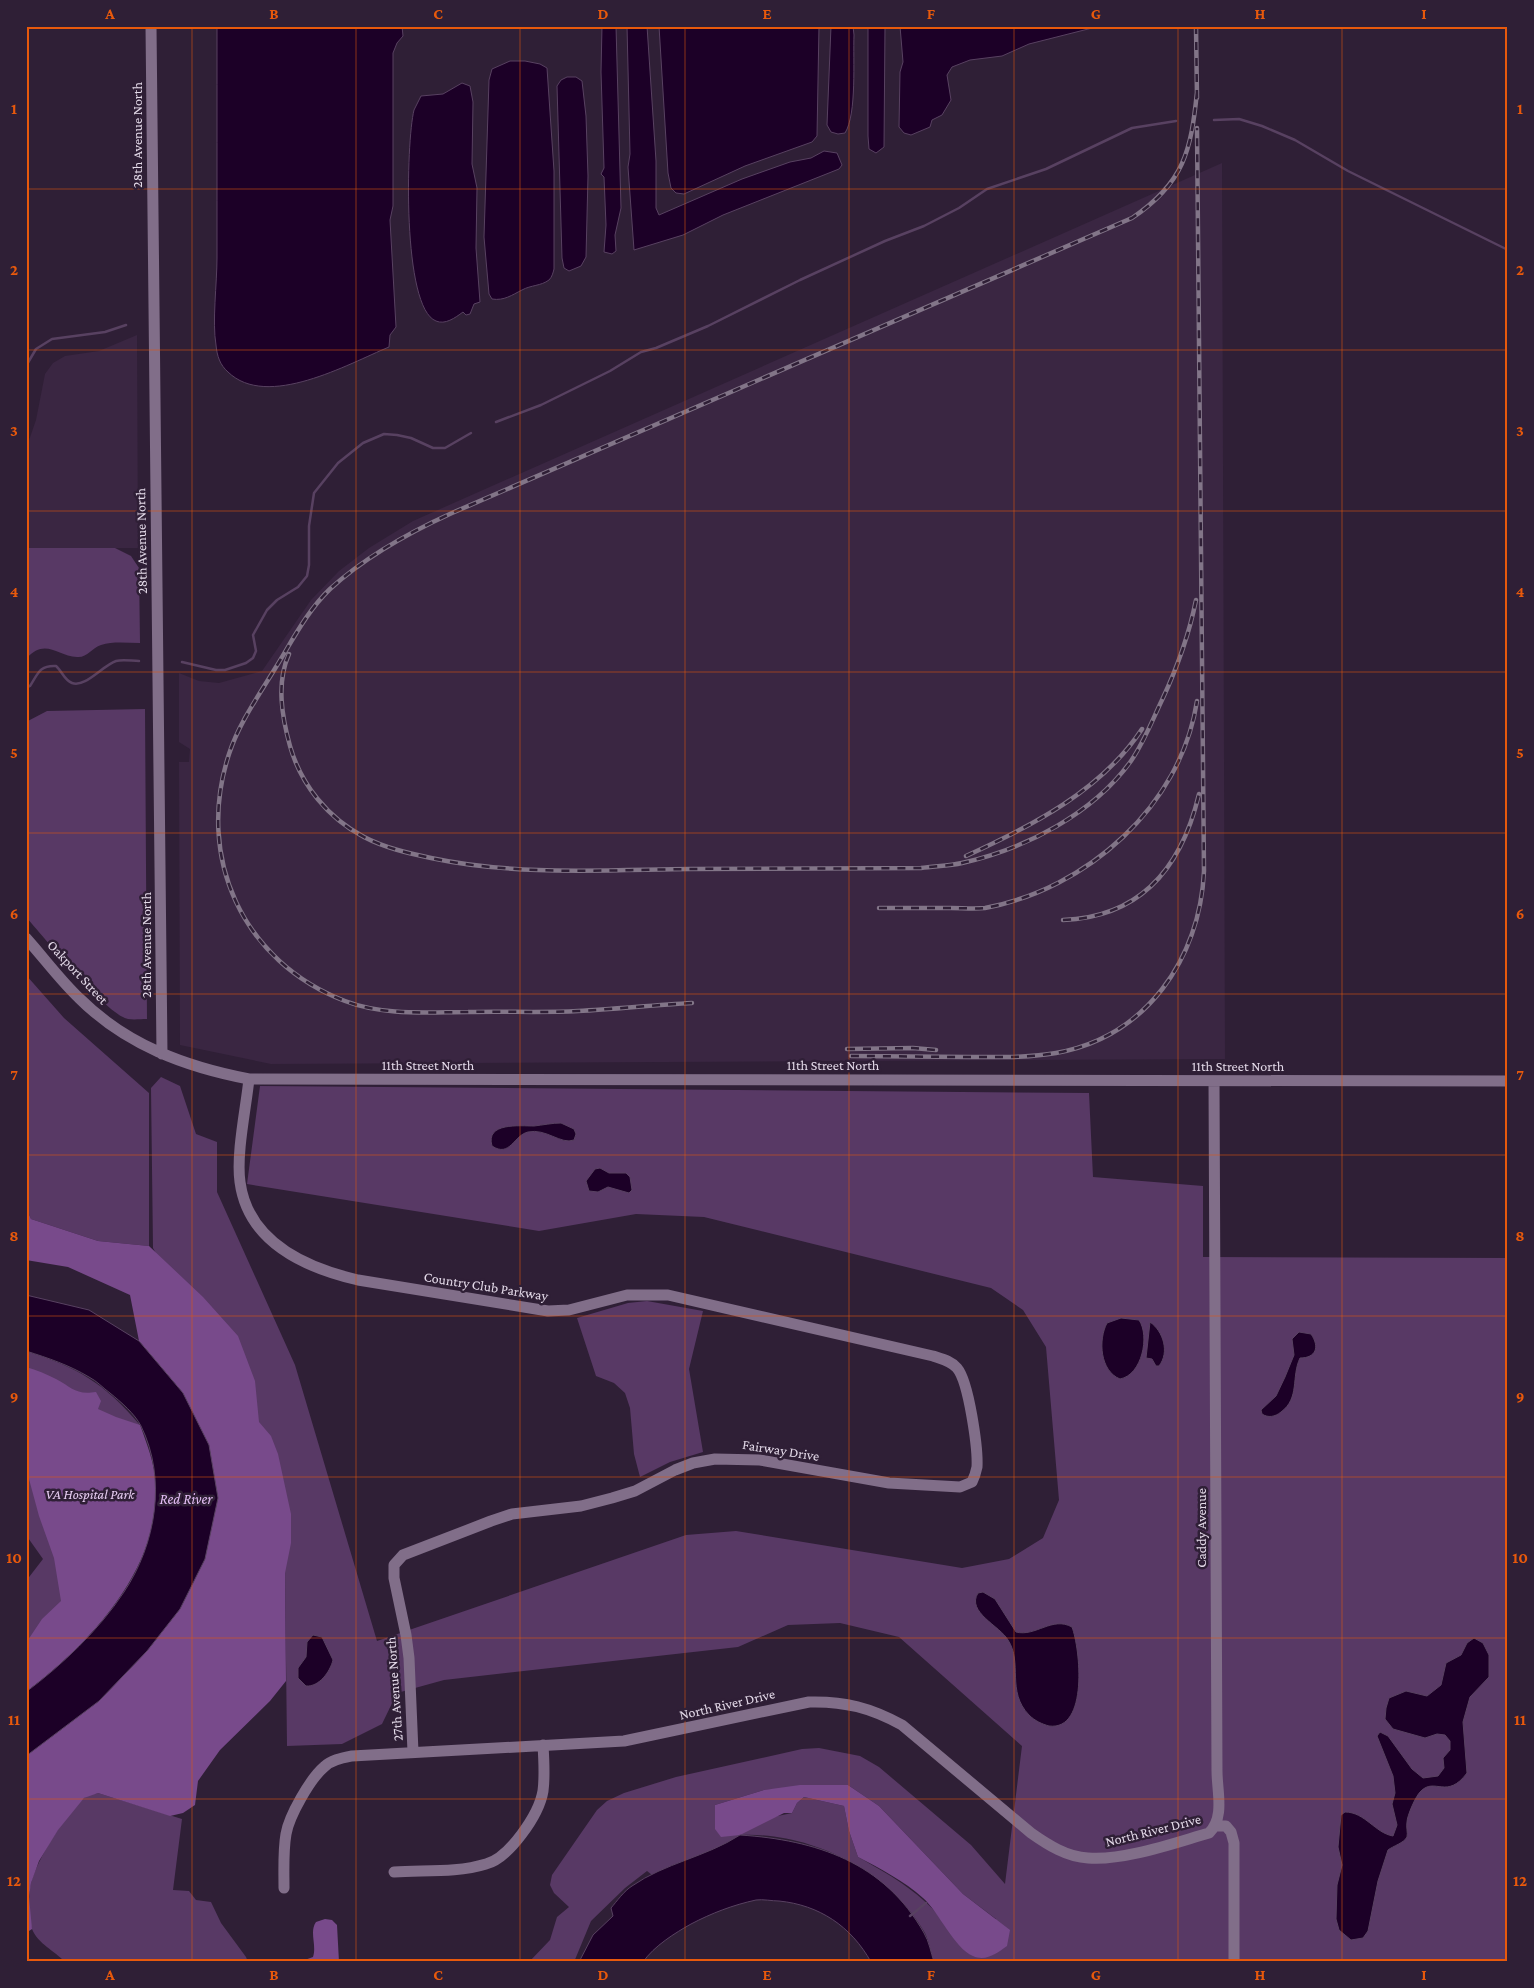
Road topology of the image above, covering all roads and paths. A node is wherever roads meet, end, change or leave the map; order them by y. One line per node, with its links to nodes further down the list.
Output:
1 (151, 26): 3 (street, 28th Avenue North)
2 (26, 938): 3 (street, Oakport Street)
3 (162, 1054): 4 (street, 11th Street North)
4 (249, 1079): 5 (street, 11th Street North); 7 (street, Country Club Parkway)
5 (1214, 1081): 6 (street, 11th Street North); 11 (street, Caddy Avenue)
6 (1508, 1081)
7 (972, 1482): 8 (street, Fairway Drive)
8 (394, 1565): 10 (street, 27th Avenue North)
9 (543, 1745): 10 (street, North River Drive); 11 (street, North River Drive); 12 (street)
10 (413, 1752): 13 (street, North River Drive)
11 (1216, 1826): 14 (street)
12 (394, 1872)
13 (284, 1888)
14 (1234, 1962)

